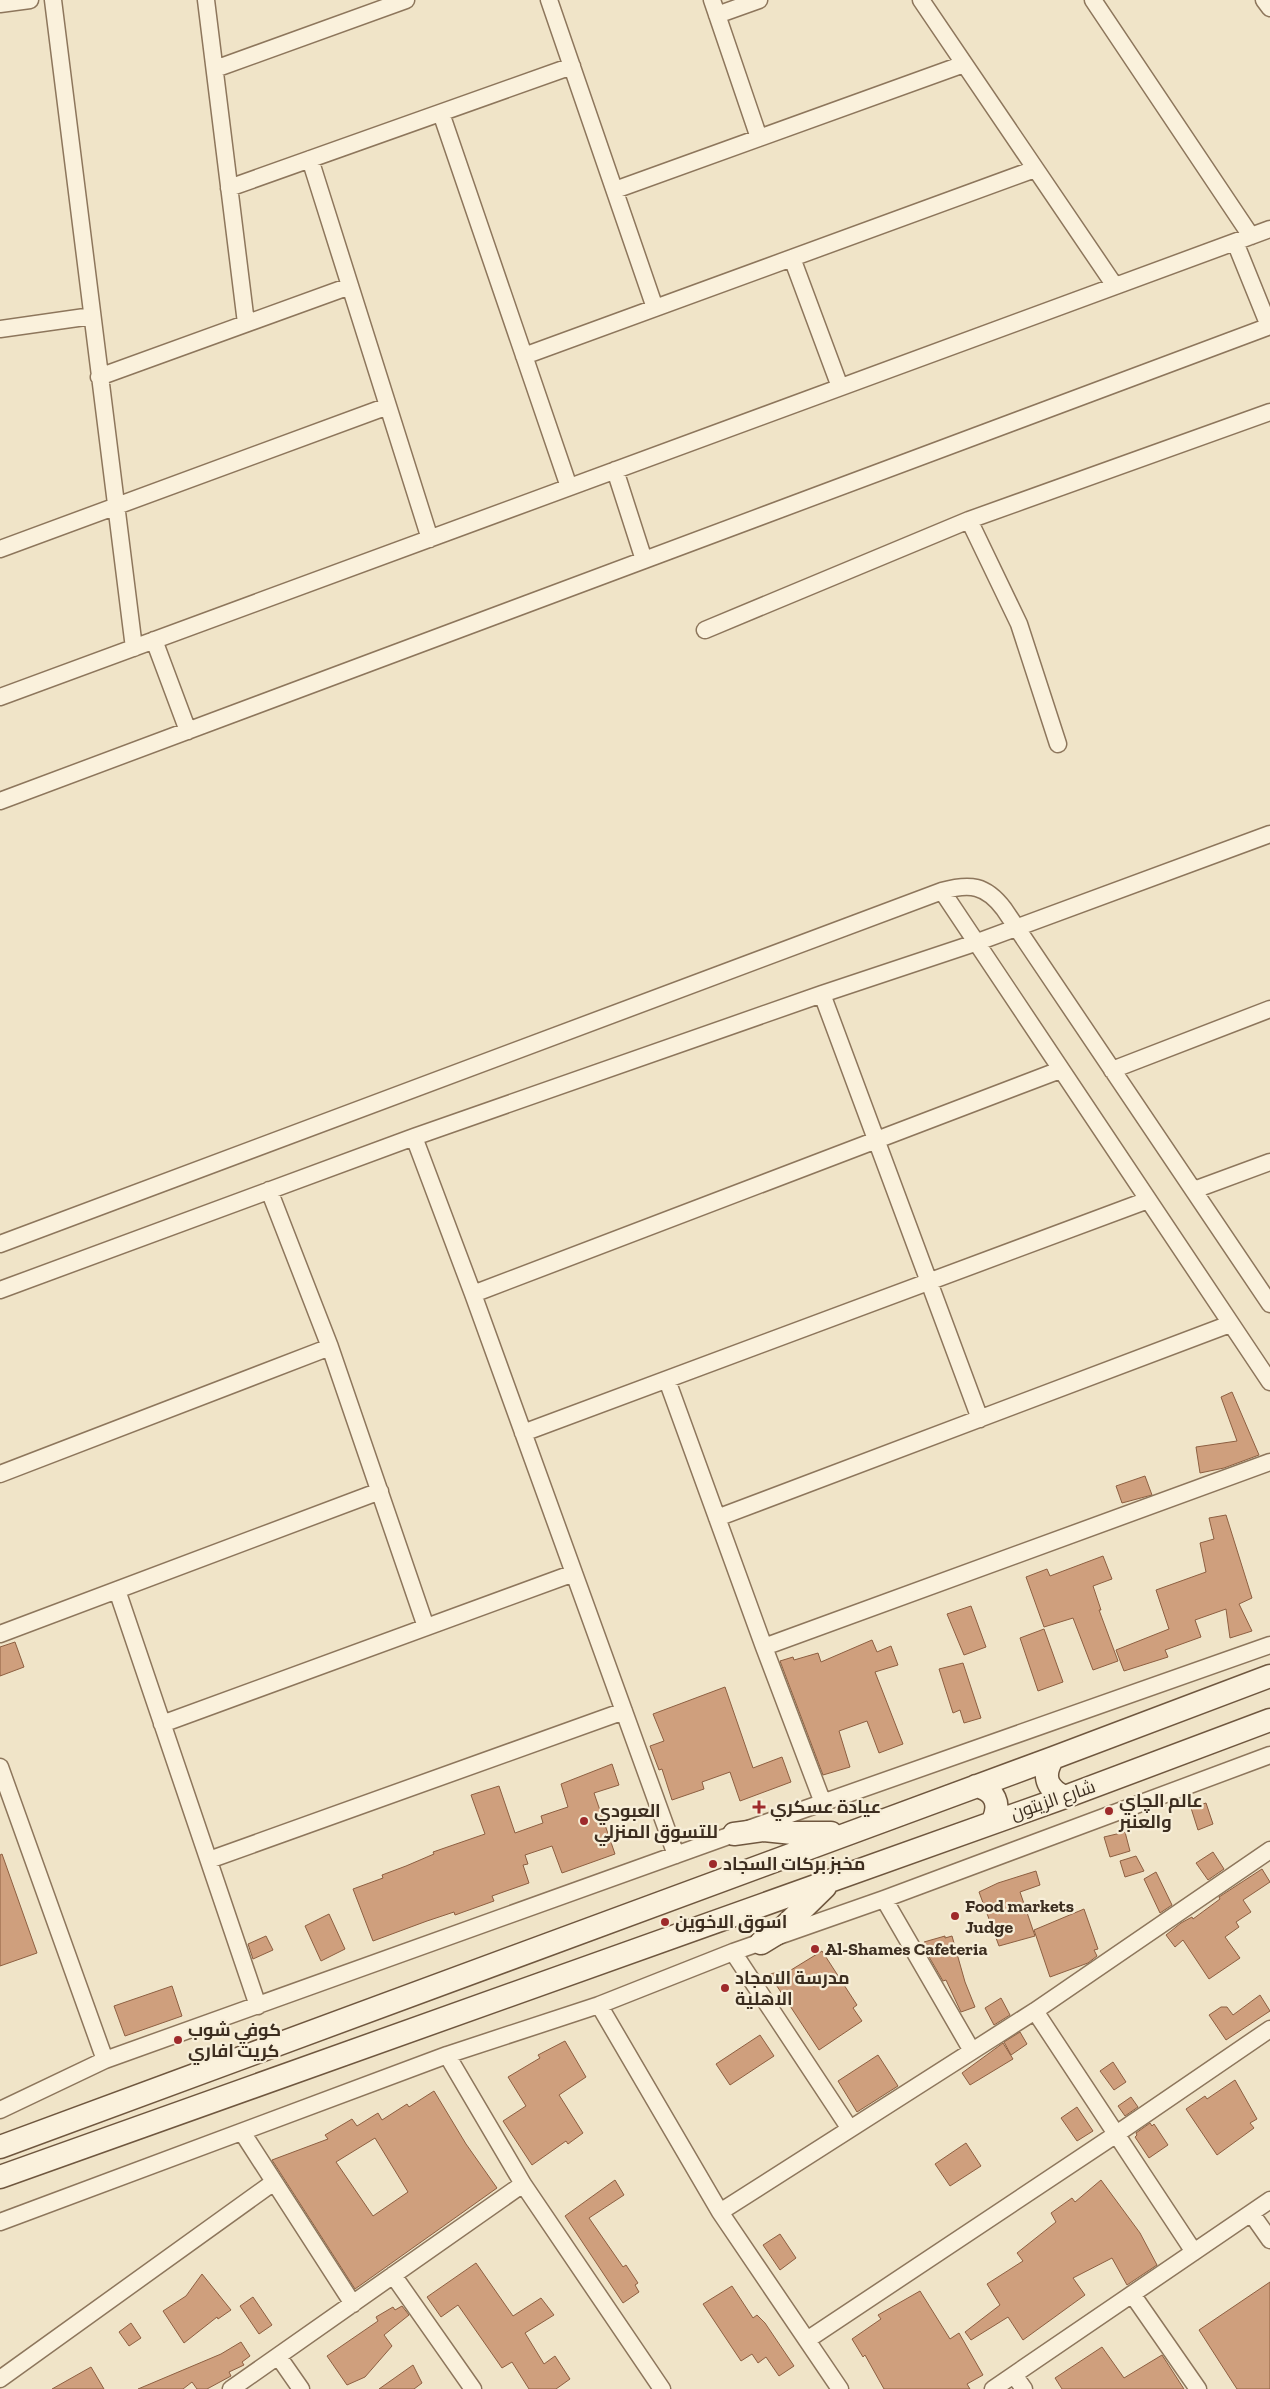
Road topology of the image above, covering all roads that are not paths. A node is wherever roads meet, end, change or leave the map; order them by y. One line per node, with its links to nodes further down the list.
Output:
1 (30, 0): 10 (street)
2 (53, 0): 29 (street)
3 (206, 0): 15 (street)
4 (406, 0): 15 (street)
5 (549, 0): 14 (street)
6 (759, 0): 11 (street)
7 (921, 0): 13 (street)
8 (1264, 0): 12 (street)
9 (1096, 1): 23 (street)
10 (0, 4)
11 (714, 7): 17 (street)
12 (1270, 8)
13 (964, 64): 17 (street); 19 (street)
14 (572, 66): 16 (street); 21 (street)
15 (215, 69): 20 (street)
16 (442, 112): 18 (street); 33 (street)
17 (759, 138): 21 (street)
18 (310, 159): 20 (street); 26 (street)
19 (1035, 169): 25 (street); 27 (street)
20 (229, 188): 30 (street)
21 (615, 190): 28 (street)
22 (1270, 229): 23 (street)
23 (1251, 236): 24 (street)
24 (1235, 242): 27 (street); 31 (street)
25 (792, 258): 28 (street); 35 (street)
26 (350, 286): 30 (street); 36 (street)
27 (1115, 286): 35 (street)
28 (655, 308): 33 (street)
29 (92, 316): 32 (street); 34 (street)
30 (246, 323): 34 (street)
31 (1269, 326): 44 (street)
32 (0, 329)
33 (524, 356): 39 (street)
34 (99, 377): 40 (street)
35 (840, 387): 38 (street)
36 (388, 406): 40 (street); 42 (street)
37 (1270, 412): 41 (street)
38 (615, 470): 39 (street); 44 (street)
39 (568, 488): 42 (street)
40 (116, 506): 43 (street); 47 (street)
41 (969, 520): 45 (street); 50 (street)
42 (430, 539): 46 (street)
43 (0, 549)
44 (644, 560): 49 (street)
45 (705, 630)
46 (154, 640): 47 (street); 49 (street)
47 (134, 648): 48 (street)
48 (0, 697)
49 (188, 731): 51 (street)
50 (1058, 744)
51 (0, 801)
52 (1270, 834): 54 (street)
53 (942, 891): 54 (street); 55 (street); 66 (street)
54 (1016, 928): 55 (street); 59 (street)
55 (975, 943): 56 (street); 58 (street)
56 (822, 994): 60 (street); 61 (street)
57 (1270, 1009): 59 (street)
58 (1060, 1070): 61 (street); 65 (street)
59 (1112, 1070): 64 (street)
60 (414, 1137): 63 (street); 69 (street)
61 (876, 1140): 67 (street); 69 (street)
62 (1270, 1162): 64 (street)
63 (269, 1190): 68 (street); 72 (street)
64 (1194, 1190): 70 (street)
65 (1148, 1200): 67 (street); 71 (street)
66 (0, 1244)
67 (929, 1282): 73 (street); 75 (street)
68 (0, 1290)
69 (473, 1294): 76 (street)
70 (1270, 1304)
71 (1230, 1324): 74 (street); 75 (street)
72 (330, 1347): 78 (street); 79 (street)
73 (667, 1380): 76 (street); 80 (street)
74 (1270, 1382)
75 (980, 1419): 80 (street)
76 (523, 1433): 81 (street)
77 (1270, 1462): 86 (street)
78 (0, 1474)
79 (380, 1491): 82 (street); 83 (street)
80 (717, 1518): 86 (street)
81 (574, 1573): 83 (street); 88 (street)
82 (117, 1590): 84 (street); 90 (street)
83 (426, 1627): 90 (street)
84 (0, 1634)
85 (1270, 1645): 96 (street)
86 (764, 1646): 96 (street)
87 (1270, 1676): 92 (main road)
88 (624, 1711): 101 (street); 102 (street)
89 (1270, 1720): 95 (main road, شارع الزيتون)
90 (162, 1724): 102 (street)
91 (1270, 1755): 104 (street)
92 (1053, 1758): 94 (main road); 95 (main road)
93 (0, 1766): 113 (street)
94 (976, 1786): 97 (main road); 98 (main road)
95 (1065, 1797): 97 (main road, شارع الزيتون)
96 (823, 1803): 99 (street)
97 (993, 1821): 103 (main road, شارع الزيتون)
98 (867, 1826): 99 (main road); 118 (main road)
99 (734, 1834): 101 (street)
100 (1270, 1850): 109 (street)
101 (676, 1855): 108 (street)
102 (209, 1860): 108 (street)
103 (836, 1879): 105 (main road); 119 (main road, شارع الزيتون)
104 (884, 1899): 105 (street); 111 (street)
105 (762, 1943): 106 (street)
106 (733, 1952): 107 (street); 115 (street)
107 (598, 2005): 112 (street); 123 (street)
108 (258, 2006): 113 (street)
109 (1034, 2011): 111 (street); 117 (street)
110 (1270, 2029): 117 (street)
111 (972, 2051): 115 (street)
112 (447, 2056): 116 (street); 121 (street)
113 (106, 2060): 114 (street)
114 (0, 2110)
115 (850, 2129): 123 (street)
116 (242, 2132): 120 (street); 125 (street)
117 (1115, 2136): 127 (street); 131 (street)
118 (0, 2147)
119 (0, 2177)
120 (274, 2182): 130 (street); 134 (street)
121 (523, 2184): 128 (street); 138 (street)
122 (1270, 2200): 124 (street)
123 (720, 2212): 131 (street)
124 (1251, 2213): 126 (street); 127 (street)
125 (0, 2222)
126 (1270, 2240)
127 (1194, 2252): 129 (street)
128 (393, 2275): 130 (street); 137 (street)
129 (1132, 2294): 133 (street); 142 (street)
130 (352, 2304): 132 (street)
131 (807, 2340): 139 (street)
132 (278, 2356): 135 (street); 136 (street)
133 (1014, 2375): 140 (street); 141 (street)
134 (0, 2379)
135 (231, 2389)
136 (301, 2389)
137 (473, 2389)
138 (662, 2389)
139 (840, 2389)
140 (993, 2389)
141 (1024, 2389)
142 (1198, 2389)

